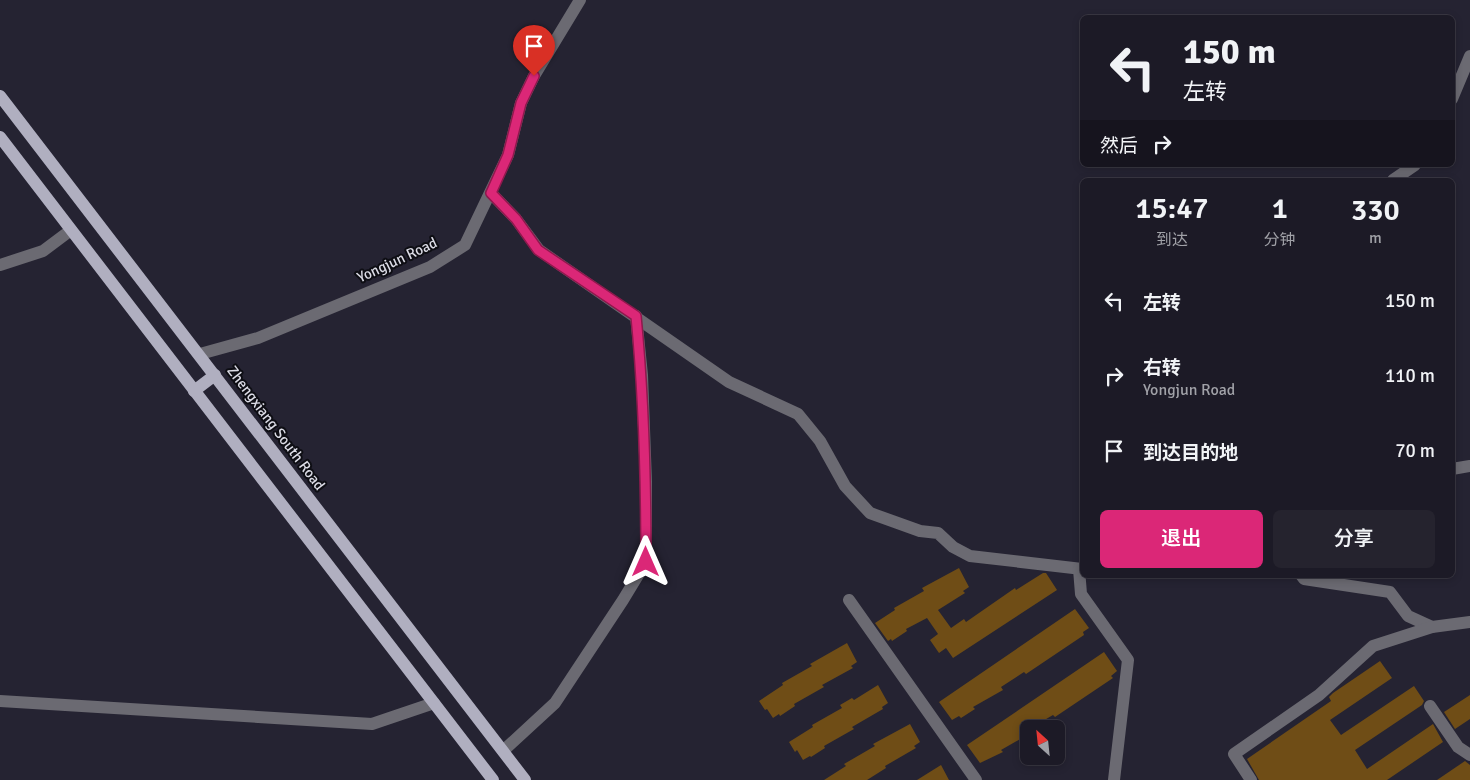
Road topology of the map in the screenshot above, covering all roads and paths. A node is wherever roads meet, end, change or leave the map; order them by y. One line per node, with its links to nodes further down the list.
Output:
1 (580, 0): 8 (street, Yongjun Road)
2 (1470, 56): 3 (street)
3 (1455, 92)
4 (0, 96): 12 (main road, Zhengxiang South Road)
5 (0, 137): 9 (main road)
6 (1412, 167): 7 (street)
7 (1396, 178)
8 (491, 193): 11 (street); 12 (street, Yongjun Road)
9 (71, 230): 10 (street); 14 (main road)
10 (0, 265)
11 (636, 316): 17 (street); 26 (street)
12 (200, 354): 13 (main road, Zhengxiang South Road)
13 (215, 375): 14 (main road); 26 (main road, Zhengxiang South Road)
14 (194, 391): 24 (main road)
15 (1470, 466): 16 (street)
16 (1455, 468)
17 (1080, 569)
18 (1081, 578): 31 (street)
19 (1303, 578): 22 (street)
20 (849, 600): 30 (street)
21 (1470, 622): 22 (street)
22 (1432, 627): 32 (street)
23 (0, 701): 24 (street)
24 (434, 703): 28 (main road)
25 (1430, 706): 27 (street)
26 (503, 751): 29 (main road, Zhengxiang South Road)
27 (1470, 755)
28 (493, 780)
29 (525, 780)
30 (976, 780)
31 (1114, 780)
32 (1251, 780)

